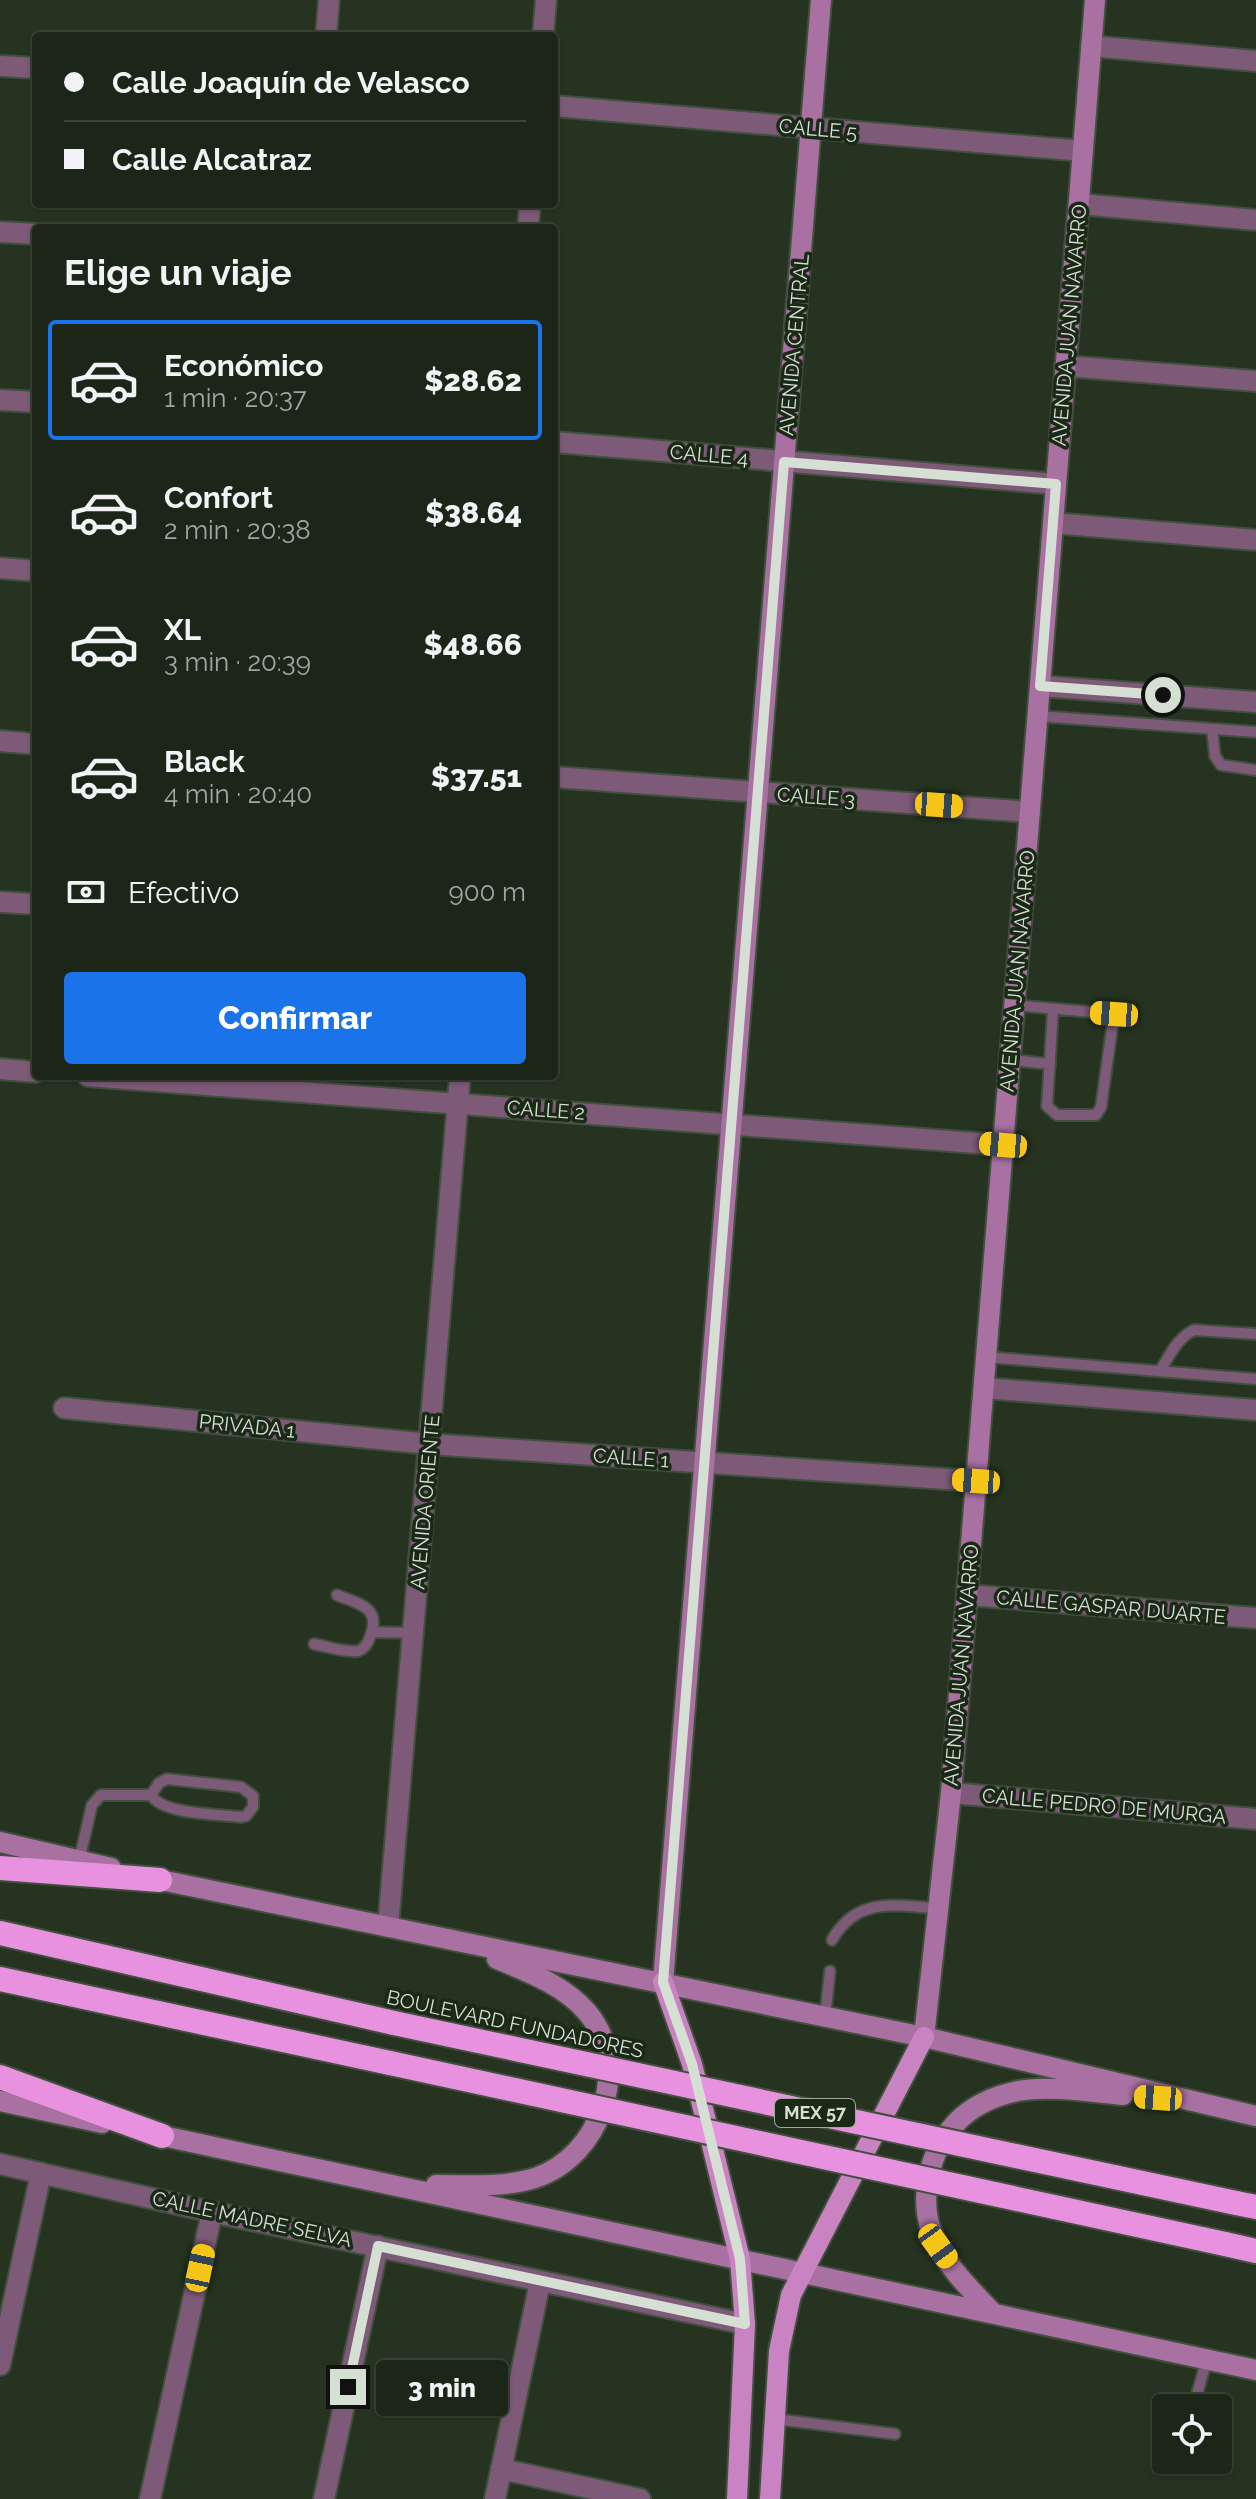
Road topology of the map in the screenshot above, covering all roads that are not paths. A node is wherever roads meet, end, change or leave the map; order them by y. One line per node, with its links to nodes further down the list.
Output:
1 (329, 0): 5 (street)
2 (546, 0): 6 (street)
3 (821, 0): 12 (main road, AVENIDA CENTRAL)
4 (1095, 0): 7 (main road, AVENIDA JUAN NAVARRO)
5 (326, 32)
6 (543, 32)
7 (1091, 46): 8 (street); 13 (main road, AVENIDA JUAN NAVARRO)
8 (1256, 61)
9 (0, 66): 10 (street)
10 (32, 68)
11 (558, 106): 12 (street, CALLE 5)
12 (811, 128): 13 (street, CALLE 5); 23 (main road, AVENIDA CENTRAL)
13 (1083, 151): 14 (main road, AVENIDA JUAN NAVARRO)
14 (1080, 204): 15 (street); 18 (main road, AVENIDA JUAN NAVARRO)
15 (1256, 220)
16 (0, 232): 17 (street)
17 (32, 234)
18 (1065, 366): 19 (street); 24 (main road, AVENIDA JUAN NAVARRO)
19 (1256, 381)
20 (0, 400): 21 (street)
21 (32, 402)
22 (558, 442): 23 (street, CALLE 4)
23 (784, 462): 24 (street, CALLE 4); 38 (main road, AVENIDA CENTRAL)
24 (1056, 484): 25 (main road, AVENIDA JUAN NAVARRO)
25 (1053, 523): 26 (street); 29 (main road, AVENIDA JUAN NAVARRO)
26 (1256, 540)
27 (0, 568): 28 (street)
28 (32, 571)
29 (1040, 686): 30 (street); 31 (main road, AVENIDA JUAN NAVARRO)
30 (1256, 702)
31 (1037, 716): 32 (lane); 39 (main road, AVENIDA JUAN NAVARRO)
32 (1212, 729): 33 (lane); 36 (lane)
33 (1256, 732)
34 (0, 741): 35 (street)
35 (32, 744)
36 (1256, 770)
37 (558, 777): 38 (street, CALLE 3)
38 (758, 793): 39 (street, CALLE 3); 51 (main road, AVENIDA CENTRAL)
39 (1030, 812): 42 (main road, AVENIDA JUAN NAVARRO)
40 (0, 902): 41 (street)
41 (32, 904)
42 (1014, 1005): 43 (lane); 44 (main road, AVENIDA JUAN NAVARRO)
43 (1053, 1009): 45 (lane); 45 (lane)
44 (1010, 1060): 45 (lane); 52 (main road, AVENIDA JUAN NAVARRO)
45 (1050, 1064)
46 (0, 1069): 47 (street)
47 (32, 1072)
48 (141, 1080): 50 (street, CALLE 2)
49 (460, 1080): 50 (street, AVENIDA ORIENTE)
50 (458, 1104): 51 (street, CALLE 2); 60 (street, AVENIDA ORIENTE)
51 (732, 1124): 52 (street, CALLE 2); 61 (main road, AVENIDA CENTRAL)
52 (1003, 1145): 54 (main road, AVENIDA JUAN NAVARRO)
53 (1256, 1334): 55 (lane)
54 (986, 1357): 55 (lane); 57 (main road, AVENIDA JUAN NAVARRO)
55 (1160, 1371): 56 (lane)
56 (1256, 1379)
57 (984, 1388): 59 (street); 62 (main road, AVENIDA JUAN NAVARRO)
58 (64, 1408): 60 (street, PRIVADA 1)
59 (1256, 1410)
60 (430, 1444): 61 (street, CALLE 1); 67 (street, AVENIDA ORIENTE)
61 (705, 1463): 62 (street, CALLE 1); 83 (main road, AVENIDA CENTRAL)
62 (976, 1481): 64 (main road, AVENIDA JUAN NAVARRO)
63 (337, 1595): 66 (lane)
64 (967, 1595): 65 (street, CALLE GASPAR DUARTE); 69 (main road, AVENIDA JUAN NAVARRO)
65 (1256, 1618)
66 (372, 1632): 67 (lane); 68 (lane)
67 (414, 1633): 77 (street, AVENIDA ORIENTE)
68 (314, 1644)
69 (951, 1793): 71 (street, CALLE PEDRO DE MURGA); 76 (main road, AVENIDA JUAN NAVARRO)
70 (151, 1795): 70 (lane); 73 (lane)
71 (1256, 1819)
72 (0, 1842): 73 (main road)
73 (79, 1861): 75 (main road)
74 (0, 1868): 75 (highway)
75 (160, 1880): 77 (main road)
76 (938, 1908): 80 (lane); 85 (main road, AVENIDA JUAN NAVARRO)
77 (388, 1927): 79 (main road)
78 (0, 1933): 94 (highway, BOULEVARD FUNDADORES / MEX 57, bridge)
79 (444, 1938): 83 (main road); 93 (main road)
80 (832, 1940)
81 (830, 1971): 84 (lane)
82 (0, 1979): 97 (highway, MEX 57, bridge)
83 (663, 1982): 84 (main road); 98 (main road)
84 (825, 2018): 85 (main road)
85 (924, 2037): 87 (main road); 99 (main road)
86 (0, 2077): 90 (highway)
87 (1186, 2100): 89 (main road); 101 (main road)
88 (0, 2101): 90 (main road)
89 (1256, 2116)
90 (162, 2136): 93 (main road)
91 (0, 2164): 92 (street, CALLE MADRE SELVA)
92 (41, 2173): 95 (street, CALLE MADRE SELVA); 104 (street)
93 (396, 2185): 98 (main road)
94 (1246, 2205)
95 (212, 2212): 96 (street, CALLE MADRE SELVA); 110 (street)
96 (378, 2246): 100 (street, CALLE MADRE SELVA); 111 (street)
97 (1256, 2251)
98 (740, 2259): 99 (main road); 102 (main road)
99 (800, 2273): 101 (main road); 107 (main road)
100 (540, 2282): 102 (street, CALLE MADRE SELVA); 109 (street)
101 (993, 2313): 103 (main road)
102 (745, 2324): 114 (main road)
103 (1207, 2359): 105 (main road); 106 (lane)
104 (0, 2365)
105 (1256, 2370)
106 (1197, 2394)
107 (775, 2419): 108 (lane); 115 (main road)
108 (895, 2434)
109 (501, 2469): 112 (street); 113 (street)
110 (150, 2499)
111 (324, 2499)
112 (495, 2499)
113 (640, 2499)
114 (737, 2499)
115 (770, 2499)

